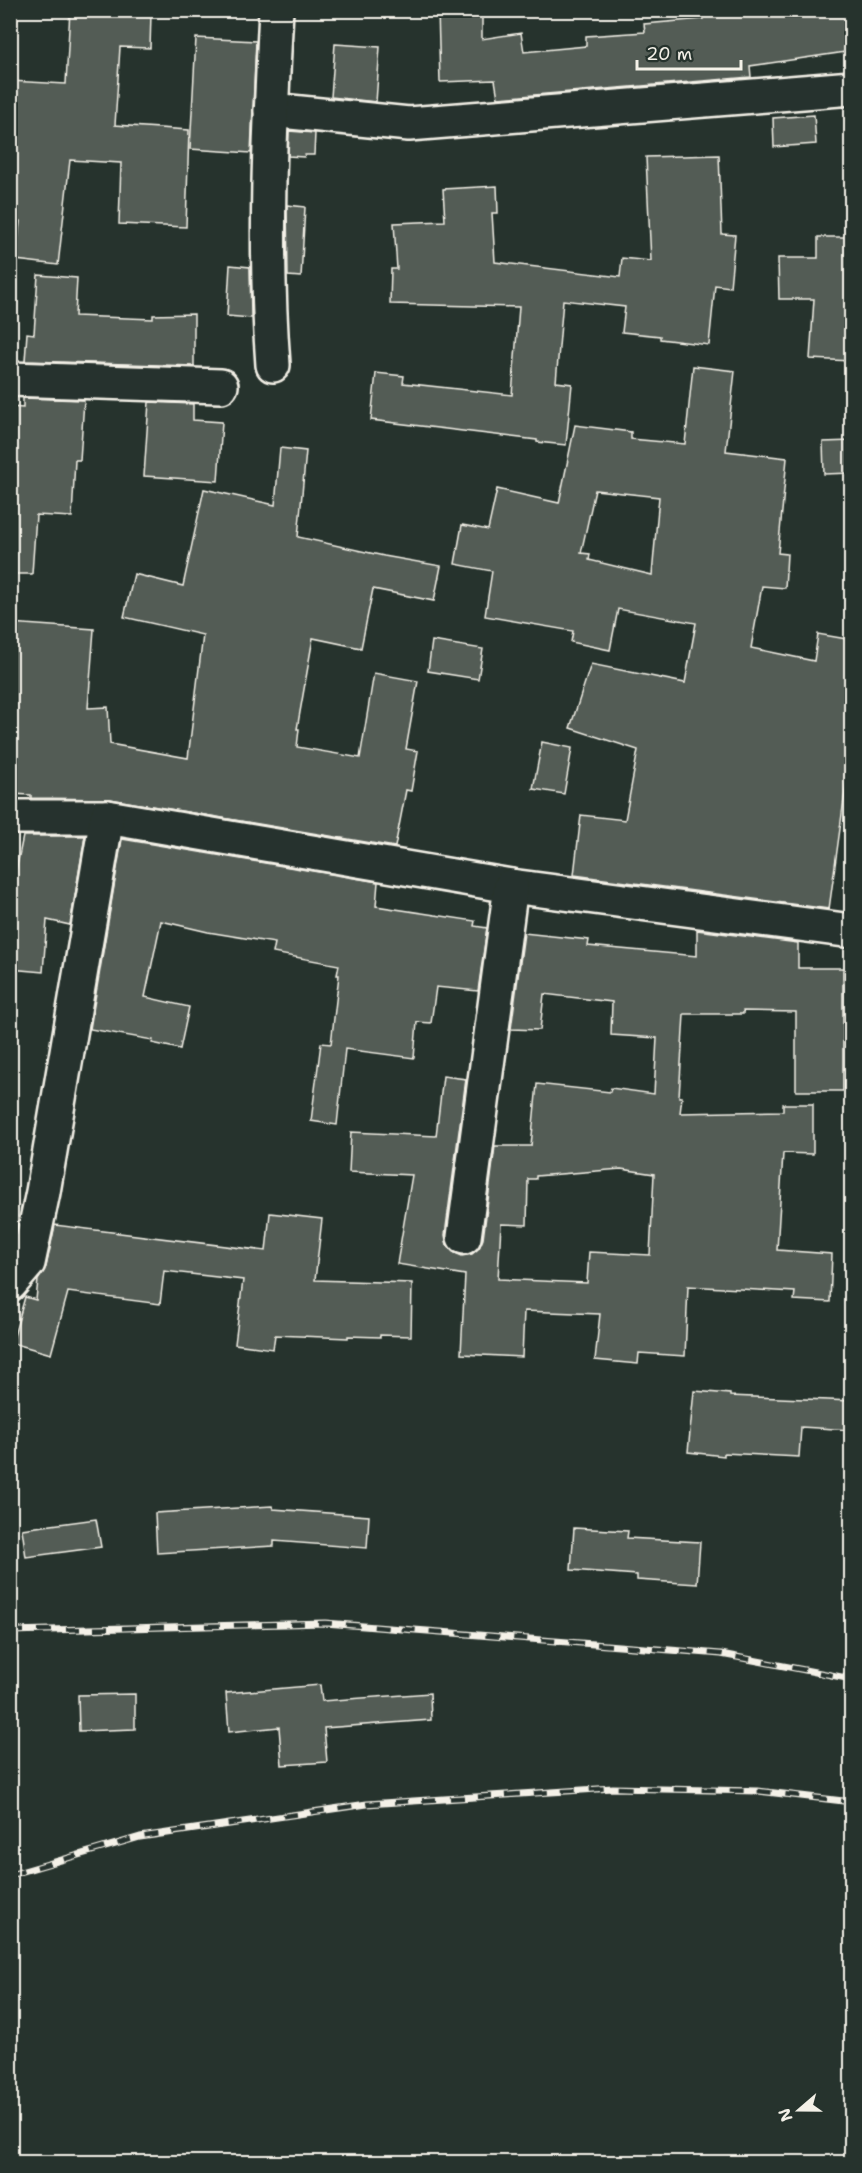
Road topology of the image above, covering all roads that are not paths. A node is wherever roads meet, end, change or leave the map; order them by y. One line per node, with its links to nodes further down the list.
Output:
1 (276, 10): 3 (street)
2 (852, 88): 3 (street)
3 (271, 110): 4 (street)
4 (273, 365)
5 (10, 379): 6 (street)
6 (221, 386)
7 (10, 817): 8 (street)
8 (107, 817): 9 (street); 12 (street)
9 (511, 885): 10 (street); 11 (street)
10 (852, 931)
11 (464, 1237)
12 (10, 1284)

